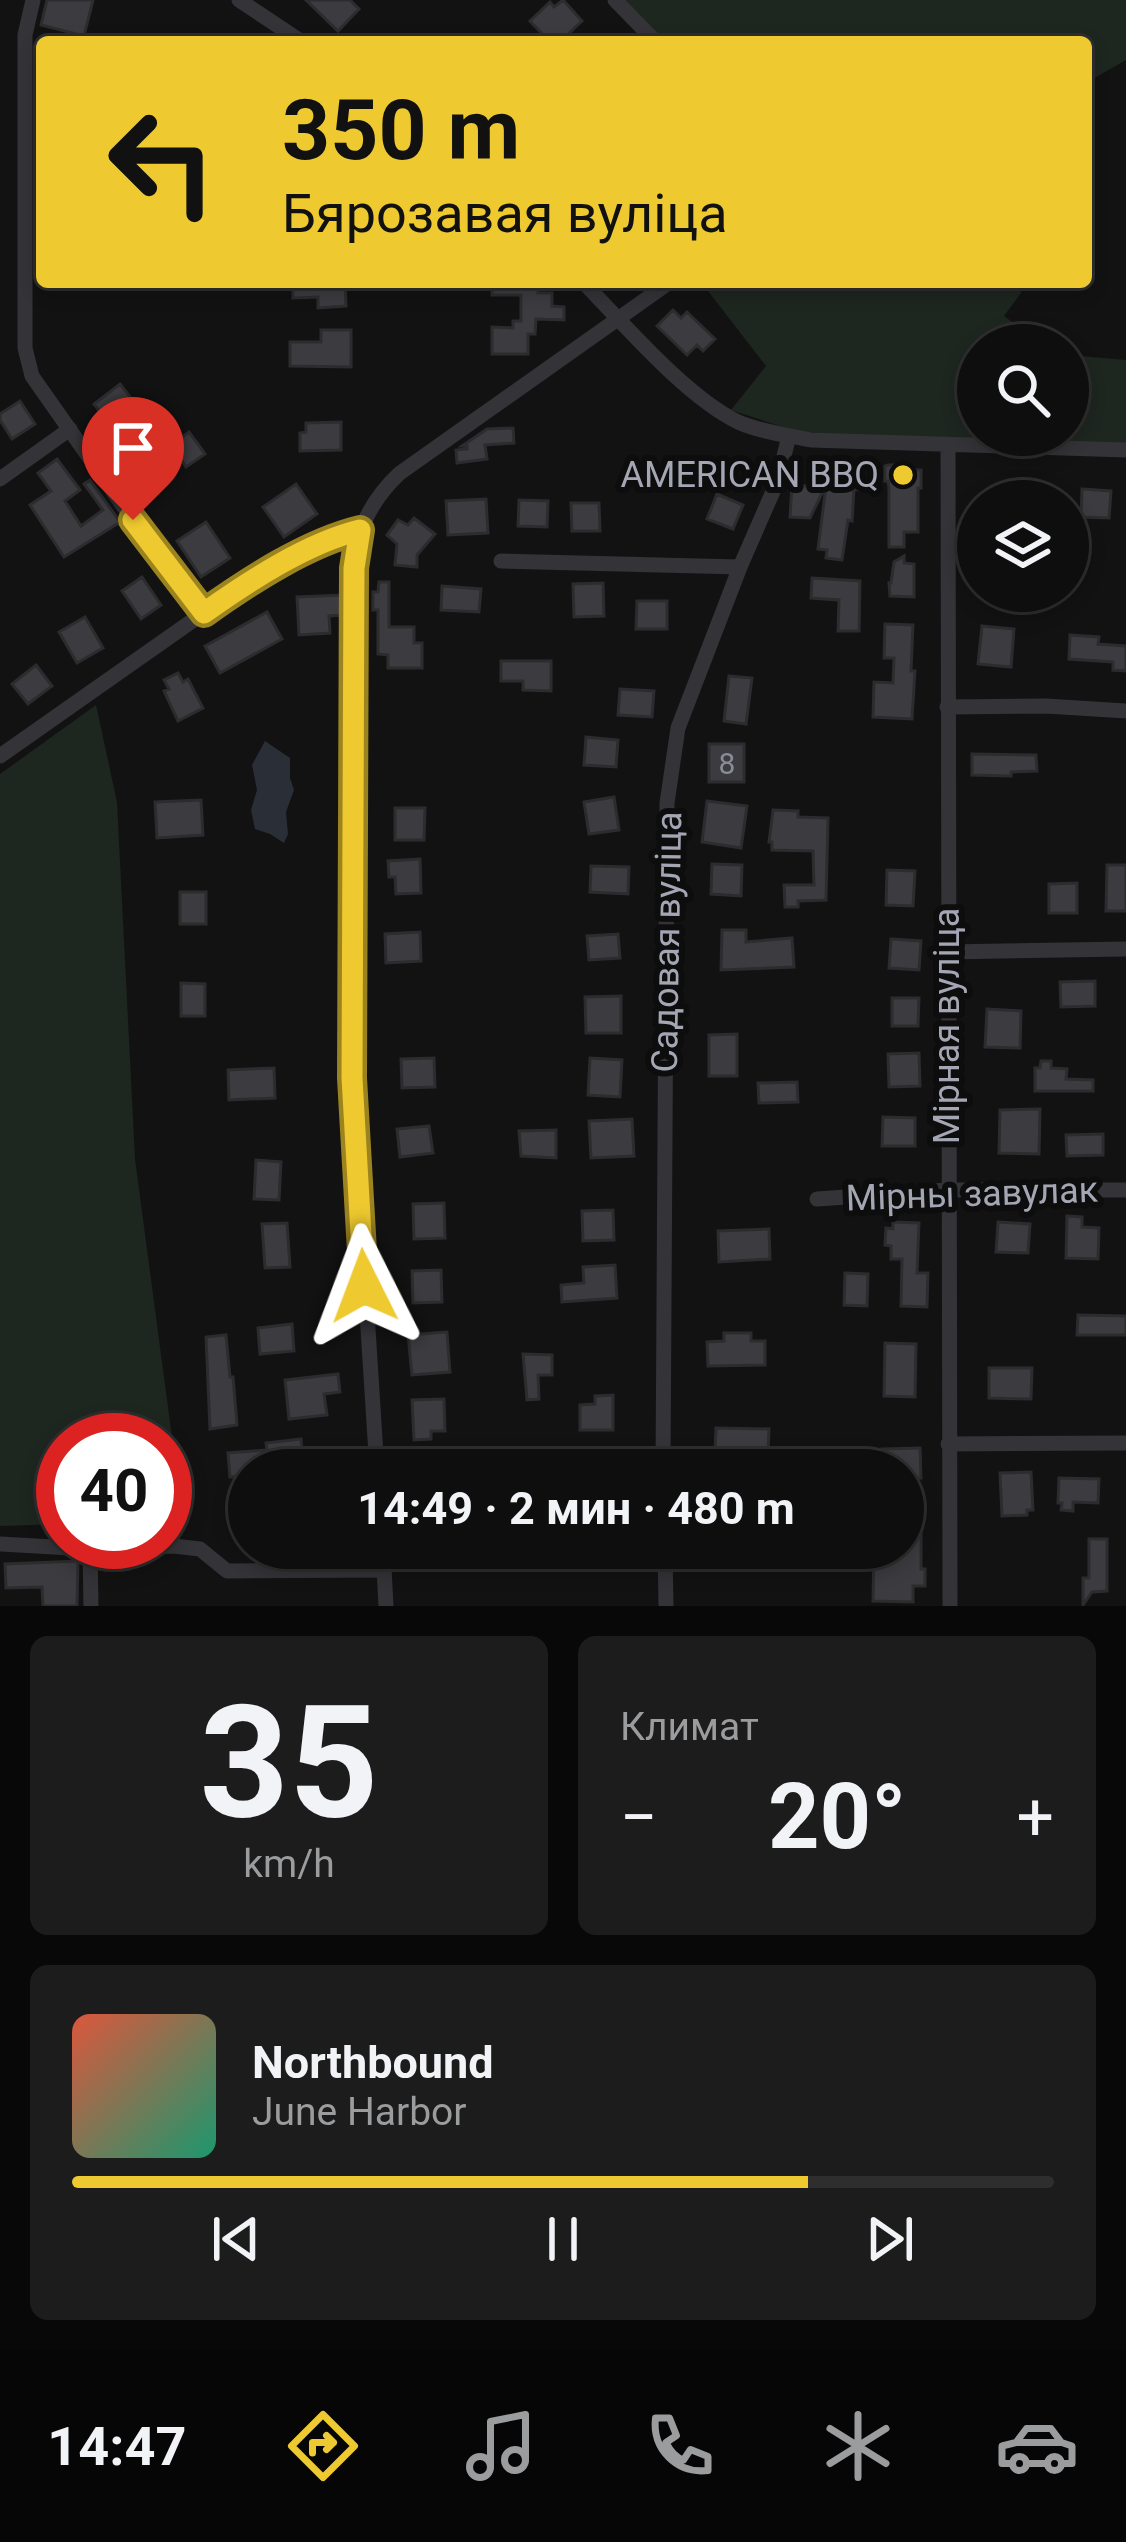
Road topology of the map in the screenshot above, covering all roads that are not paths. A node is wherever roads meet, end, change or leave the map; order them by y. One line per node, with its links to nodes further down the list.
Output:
1 (33, 0): 9 (street)
2 (239, 0): 4 (street)
3 (615, 0): 5 (street)
4 (293, 36)
5 (650, 36)
6 (590, 288): 8 (street)
7 (661, 288): 8 (street)
8 (618, 318): 10 (street); 14 (street)
9 (70, 429): 13 (street); 17 (street)
10 (789, 436): 11 (street); 16 (street, Садовая вуліца)
11 (948, 446): 12 (street); 18 (street, Мірная вуліца)
12 (1126, 450)
13 (0, 479)
14 (360, 530): 17 (street); 28 (street)
15 (501, 561): 16 (street)
16 (740, 567): 29 (street, Садовая вуліца)
17 (204, 613): 20 (street)
18 (947, 707): 19 (street); 22 (street, Мірная вуліца)
19 (1126, 711)
20 (0, 756)
21 (1126, 949): 22 (street)
22 (947, 952): 23 (street, Мірная вуліца)
23 (948, 1190): 24 (street, Мірны завулак); 25 (street, Мірны завулак); 27 (street, Мірная вуліца)
24 (1126, 1190)
25 (818, 1199)
26 (1126, 1443): 27 (street)
27 (948, 1444): 39 (street, Мірная вуліца)
28 (376, 1449)
29 (663, 1449)
30 (0, 1544): 31 (street)
31 (36, 1546)
32 (192, 1549): 35 (street)
33 (90, 1569): 36 (street)
34 (665, 1569): 38 (street)
35 (384, 1570): 37 (street)
36 (91, 1606)
37 (386, 1606)
38 (666, 1606)
39 (950, 1606)

